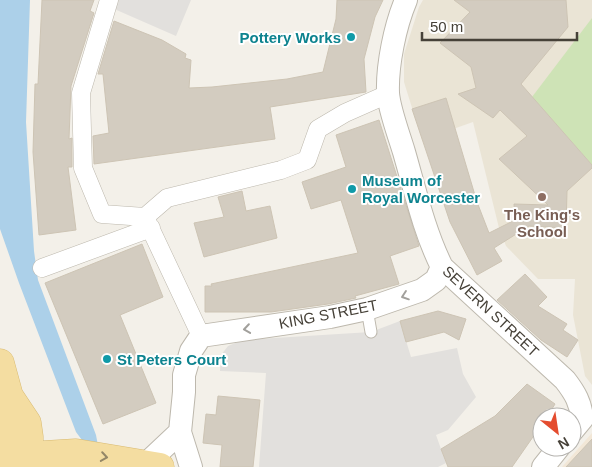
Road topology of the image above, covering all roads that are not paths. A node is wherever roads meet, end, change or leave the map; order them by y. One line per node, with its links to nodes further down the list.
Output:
1 (109, 0): 4 (street)
2 (406, 0): 3 (street, SEVERN STREET)
3 (388, 94): 4 (street); 5 (street, SEVERN STREET)
4 (148, 223): 6 (street); 9 (street)
5 (442, 267): 7 (street, KING STREET, one-way to 7); 11 (street, SEVERN STREET)
6 (42, 268)
7 (367, 309): 8 (lane); 9 (street, KING STREET, one-way to 9)
8 (371, 332)
9 (201, 336): 12 (street)
10 (0, 363): 14 (main road)
11 (581, 407)
12 (180, 432): 15 (street); 16 (street)
13 (551, 457): 17 (street)
14 (19, 458): 15 (main road, one-way to 15)
15 (146, 464)
16 (191, 467)
17 (543, 467)

